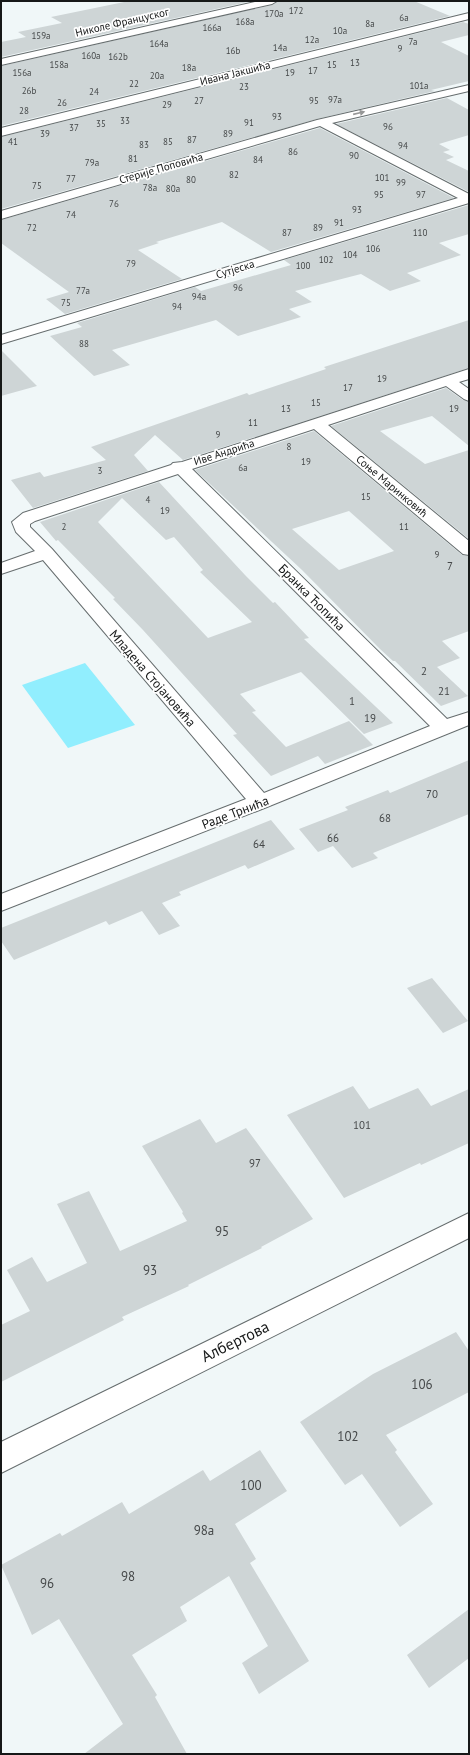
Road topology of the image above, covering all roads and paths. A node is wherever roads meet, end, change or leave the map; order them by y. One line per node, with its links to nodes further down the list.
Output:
1 (272, 1): 3 (street, Николе Француског)
2 (469, 16): 6 (street, Ивана Јакшића)
3 (1, 62)
4 (469, 88): 5 (street, Стерије Поповића, one-way to 4)
5 (321, 122): 7 (street); 8 (street, Стерије Поповића)
6 (1, 132)
7 (469, 199): 9 (street, Сутјеска)
8 (1, 215)
9 (1, 340)
10 (469, 374): 11 (street, Иве Андрића)
11 (448, 380): 12 (street); 13 (street, Иве Андрића)
12 (469, 396)
13 (316, 423): 14 (street, Иве Андрића); 15 (street, Соње Маринковић)
14 (180, 466): 16 (street, Иве Андрића); 19 (street, Бранка Ћопића)
15 (469, 550)
16 (46, 554): 17 (street); 20 (street, Младена Стојановића)
17 (1, 569)
18 (469, 718): 19 (street, Раде Трнића)
19 (444, 728): 20 (street, Раде Трнића)
20 (260, 802): 21 (street, Раде Трнића)
21 (1, 903)
22 (469, 1225): 23 (street, Албертова)
23 (1, 1458)

